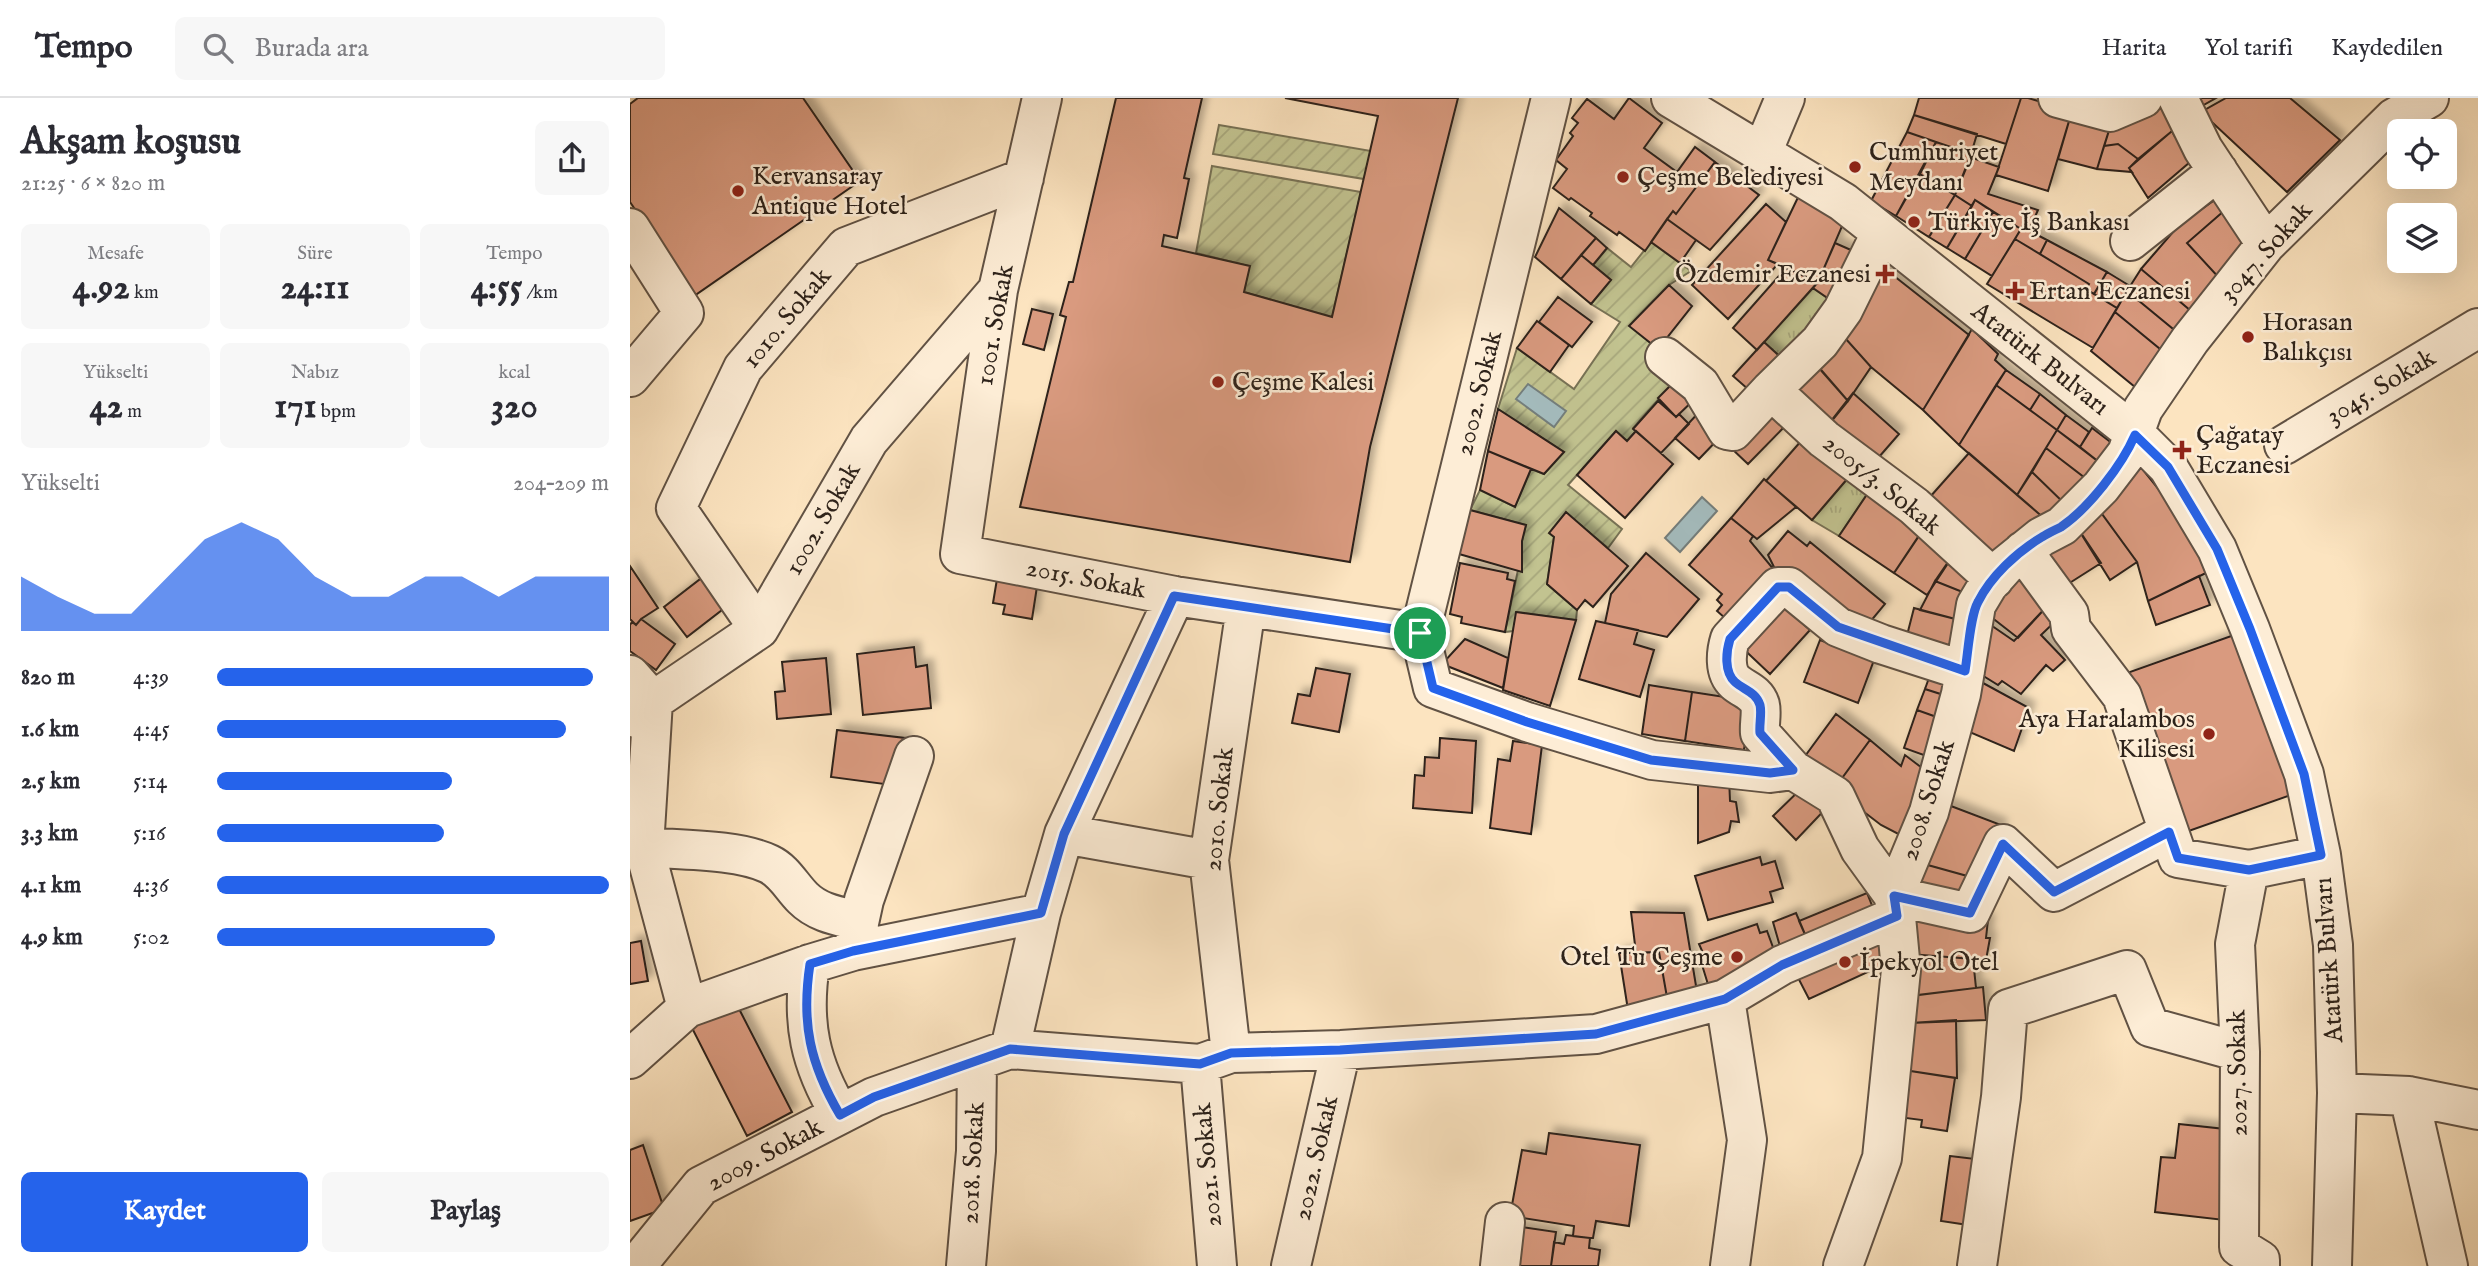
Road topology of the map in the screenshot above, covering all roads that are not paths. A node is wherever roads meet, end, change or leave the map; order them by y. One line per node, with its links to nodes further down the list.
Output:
1 (1042, 98): 12 (street, 1001. Sokak)
2 (1550, 98): 30 (street, 2002. Sokak)
3 (1671, 98): 10 (street, Atatürk Bulvarı)
4 (1785, 98): 10 (street)
5 (2058, 98): 6 (street)
6 (2143, 98)
7 (2178, 98): 11 (street)
8 (2429, 98): 9 (street, 3047. Sokak)
9 (2391, 108): 16 (street, 3047. Sokak)
10 (1762, 153): 14 (street, Atatürk Bulvarı)
11 (2218, 171): 15 (street); 16 (street)
12 (1024, 178): 17 (street, 1001. Sokak); 29 (street, 1010. Sokak)
13 (630, 228): 20 (street)
14 (1881, 233): 21 (street); 22 (street, Atatürk Bulvarı)
15 (2130, 241)
16 (2266, 244): 22 (street, 3047. Sokak)
17 (998, 290): 25 (street, 1001. Sokak); 29 (street, 1002. Sokak)
18 (2478, 328): 23 (street, 3045. Sokak)
19 (1665, 357): 21 (street)
20 (630, 377)
21 (1771, 390): 26 (street, 2005/3. Sokak)
22 (2135, 435): 24 (street, 2008. Sokak); 38 (street, Atatürk Bulvarı)
23 (2284, 445)
24 (2023, 551): 26 (street, 2008. Sokak); 35 (street)
25 (960, 554): 27 (street, 2015. Sokak)
26 (1994, 579): 31 (street, 2008. Sokak)
27 (1174, 596): 28 (street, 2015. Sokak); 36 (street, 2018. Sokak)
28 (1245, 607): 30 (street, 2015. Sokak); 39 (street, 2010. Sokak)
29 (759, 629): 32 (street, 1002. Sokak)
30 (1420, 633): 34 (street, 2002. Sokak)
31 (1965, 671): 34 (street); 41 (street, 2008. Sokak)
32 (638, 700): 37 (street)
33 (914, 756): 43 (street)
34 (1793, 770): 41 (street)
35 (2169, 832): 40 (street); 41 (street)
36 (1064, 834): 39 (street); 42 (street, 2018. Sokak)
37 (644, 847): 43 (street); 46 (street)
38 (2321, 855): 40 (street); 52 (street, Atatürk Bulvarı)
39 (1209, 860): 50 (street, 2010. Sokak)
40 (2249, 870): 48 (street, 2027. Sokak)
41 (1896, 906): 45 (street, 2009. Sokak); 63 (street, 2008. Sokak)
42 (1041, 913): 43 (street); 49 (street, 2018. Sokak)
43 (856, 936): 44 (street)
44 (810, 964): 46 (street); 55 (street)
45 (1725, 999): 47 (street, 2009. Sokak); 62 (street)
46 (687, 1008): 51 (street)
47 (1340, 1050): 50 (street, 2009. Sokak); 60 (street, 2022. Sokak)
48 (2240, 1052): 64 (street); 65 (street, 2027. Sokak)
49 (993, 1055): 50 (street, 2009. Sokak); 55 (street, 2009. Sokak); 58 (street, 2018. Sokak)
50 (1215, 1058): 59 (street, 2021. Sokak)
51 (630, 1059)
52 (2337, 1093): 53 (street); 66 (street, Atatürk Bulvarı)
53 (2409, 1096): 54 (street); 67 (street)
54 (2478, 1110)
55 (840, 1115): 57 (street, 2009. Sokak)
56 (1506, 1222): 61 (street)
57 (640, 1251)
58 (966, 1266)
59 (1217, 1266)
60 (1291, 1266)
61 (1500, 1266)
62 (1730, 1266)
63 (1843, 1266)
64 (1977, 1266)
65 (2260, 1266)
66 (2332, 1266)
67 (2448, 1266)

